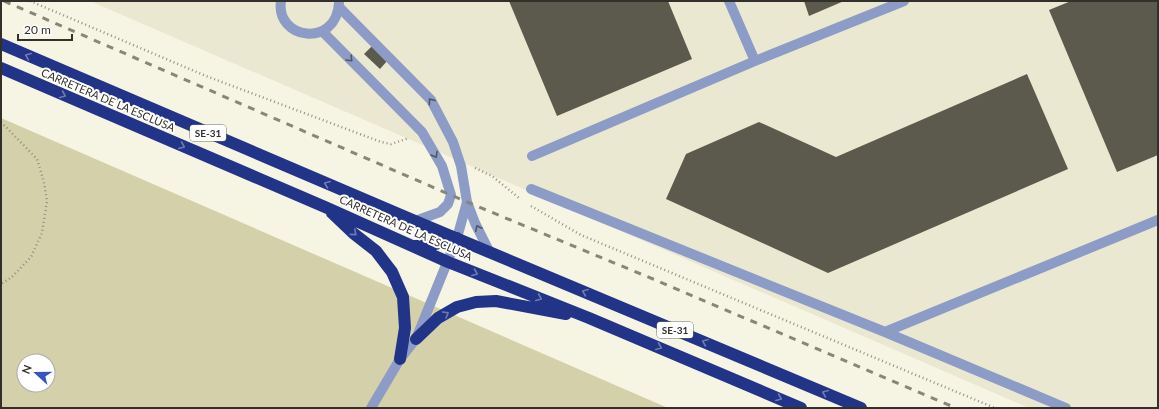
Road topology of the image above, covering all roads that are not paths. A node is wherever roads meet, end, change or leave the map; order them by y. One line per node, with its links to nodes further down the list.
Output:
1 (280, 1): 5 (street)
2 (729, 1): 7 (street)
3 (904, 1): 7 (street)
4 (339, 4): 5 (street); 11 (street, one-way to 4)
5 (322, 31): 14 (street, one-way to 14)
6 (1, 44): 14 (highway, CARRETERA DE LA ESCLUSA / SE-31, one-way to 6)
7 (755, 61): 9 (street)
8 (1, 68): 12 (highway, CARRETERA DE LA ESCLUSA / SE-31, one-way to 12)
9 (532, 156)
10 (531, 189): 20 (street)
11 (467, 202): 15 (street); 17 (street, one-way to 11)
12 (325, 207): 16 (highway, CARRETERA DE LA ESCLUSA / SE-31); 22 (highway, one-way to 22)
13 (1158, 220): 20 (street)
14 (415, 221): 15 (highway, CARRETERA DE LA ESCLUSA / SE-31)
15 (457, 238): 16 (highway); 17 (highway, SE-31); 18 (street)
16 (411, 246): 18 (highway, CARRETERA DE LA ESCLUSA / SE-31)
17 (490, 253): 25 (highway, SE-31, one-way to 17)
18 (448, 262): 19 (highway, CARRETERA DE LA ESCLUSA / SE-31, one-way to 19); 21 (street)
19 (589, 318): 21 (highway, one-way to 19); 24 (highway, CARRETERA DE LA ESCLUSA / SE-31, one-way to 24)
20 (885, 332): 26 (street)
21 (416, 339): 22 (street)
22 (400, 359): 23 (street)
23 (371, 408)
24 (801, 408)
25 (861, 408)
26 (1066, 408)

